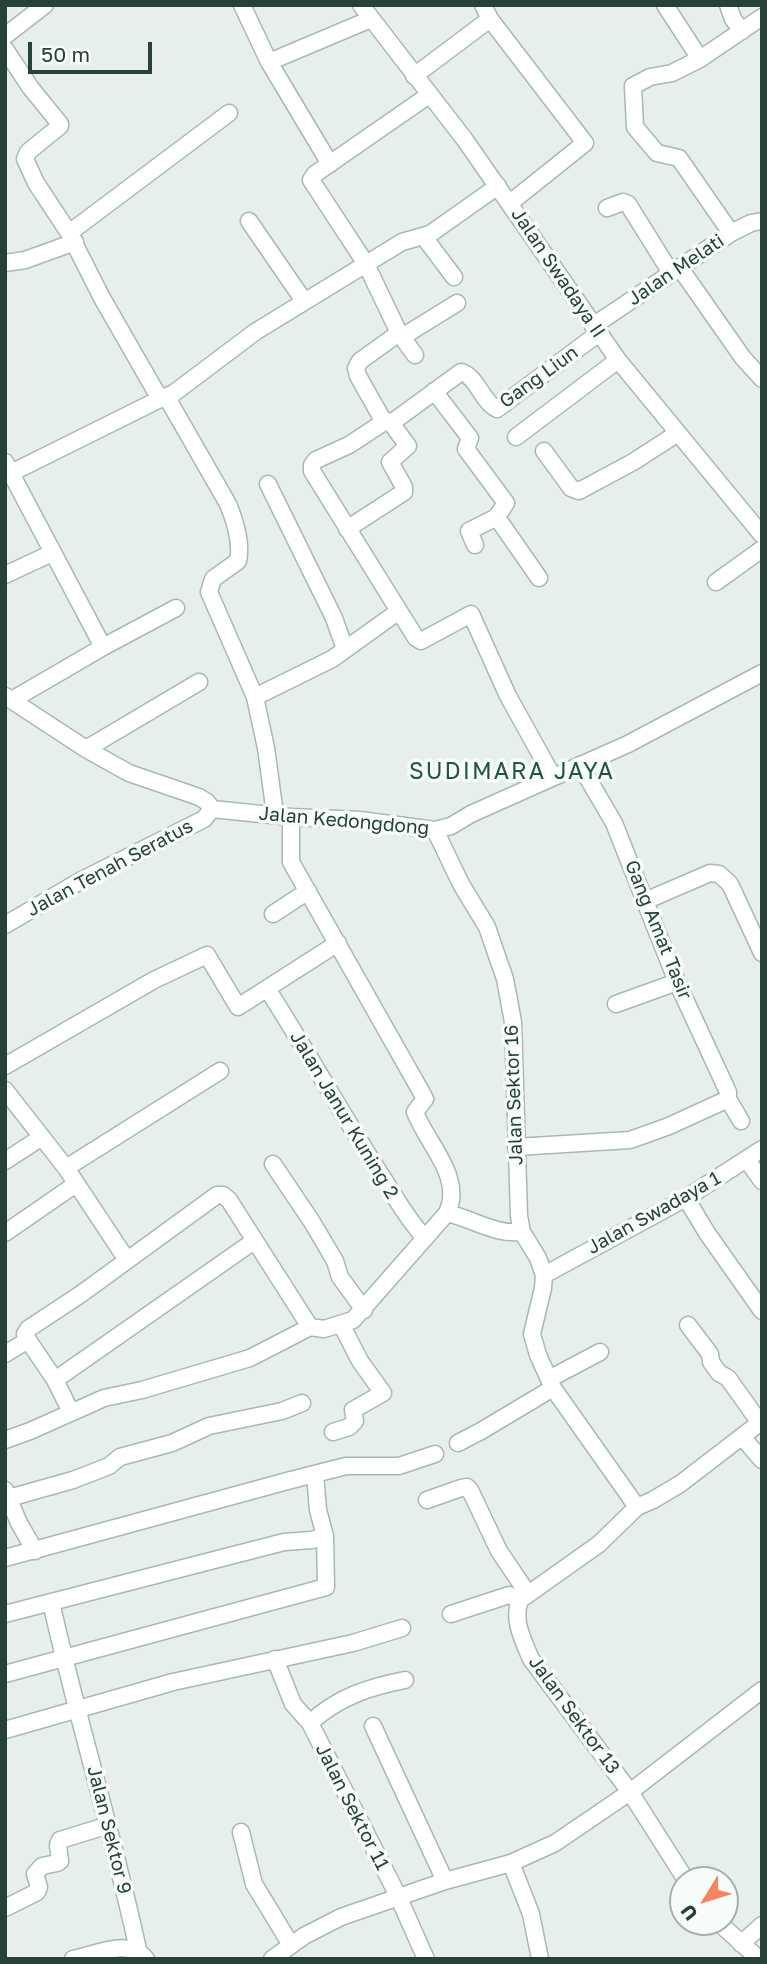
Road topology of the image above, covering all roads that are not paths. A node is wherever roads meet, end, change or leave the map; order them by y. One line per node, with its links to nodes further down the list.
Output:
1 (45, 5): 10 (street)
2 (242, 5): 13 (street)
3 (361, 5): 8 (street, Jalan Swadaya II)
4 (728, 5): 9 (street)
5 (667, 6): 12 (street)
6 (486, 12): 14 (street); 19 (street)
7 (762, 17): 9 (street)
8 (371, 19): 13 (street); 14 (street, Jalan Swadaya II)
9 (742, 31): 12 (street)
10 (5, 36)
11 (5, 49): 24 (street)
12 (699, 59): 23 (street)
13 (269, 62): 17 (street)
14 (414, 76): 15 (street, Jalan Swadaya II)
15 (429, 95): 17 (street); 18 (street, Jalan Swadaya II)
16 (229, 113): 24 (street)
17 (330, 164): 27 (street)
18 (498, 186): 19 (street, Jalan Swadaya II); 25 (street)
19 (510, 203): 32 (street, Jalan Swadaya II)
20 (607, 208): 28 (street)
21 (248, 221): 30 (street)
22 (762, 221): 23 (street, Jalan Melati)
23 (731, 233): 28 (street, Jalan Melati)
24 (72, 237): 26 (street); 38 (street)
25 (424, 237): 27 (street); 29 (street)
26 (5, 263)
27 (366, 264): 30 (street); 33 (street)
28 (675, 271): 32 (street, Jalan Melati); 36 (street)
29 (454, 277)
30 (304, 301): 38 (street)
31 (457, 303): 33 (street)
32 (596, 330): 35 (street, Jalan Swadaya II); 37 (street, Gang Liun)
33 (401, 335): 34 (street); 39 (street)
34 (415, 355)
35 (618, 360): 40 (street, Jalan Swadaya II); 41 (street)
36 (762, 379)
37 (434, 391): 39 (street, Gang Liun); 45 (street)
38 (163, 398): 43 (street); 60 (street)
39 (387, 422): 46 (street); 46 (street, Gang Liun)
40 (678, 433): 42 (street); 47 (street, Jalan Swadaya II)
41 (516, 437)
42 (544, 451)
43 (7, 470): 50 (street)
44 (268, 484): 57 (street)
45 (497, 517): 48 (street); 52 (street)
46 (347, 529): 55 (street)
47 (762, 536)
48 (475, 545)
49 (762, 550): 53 (street)
50 (52, 553): 51 (street); 56 (street)
51 (5, 575)
52 (539, 578)
53 (716, 582)
54 (176, 608): 56 (street)
55 (399, 611): 57 (street); 64 (street)
56 (103, 647): 61 (street)
57 (345, 649): 60 (street)
58 (762, 673): 63 (street, Jalan Kedongdong)
59 (199, 682): 62 (street)
60 (255, 697): 66 (street)
61 (9, 698): 62 (street, Jalan Kedongdong)
62 (86, 749): 65 (street, Jalan Kedongdong)
63 (580, 765): 64 (street, Jalan Kedongdong); 69 (street, Gang Amat Tasir)
64 (553, 777): 67 (street, Jalan Kedongdong)
65 (212, 808): 66 (street, Jalan Kedongdong); 71 (street, Jalan Tenah Seratus)
66 (283, 816): 67 (street, Jalan Kedongdong); 68 (street)
67 (435, 830): 83 (street, Jalan Sektor 16)
68 (308, 891): 70 (street); 72 (street)
69 (645, 901): 73 (street); 74 (street, Gang Amat Tasir)
70 (273, 914)
71 (5, 925)
72 (338, 943): 75 (street); 92 (street)
73 (762, 953)
74 (677, 982): 76 (street); 80 (street, Gang Amat Tasir)
75 (268, 990): 77 (street); 95 (street, Jalan Janur Kuning 2)
76 (616, 1004)
77 (5, 1066)
78 (220, 1071): 88 (street)
79 (5, 1090): 82 (street)
80 (728, 1099): 81 (street, Gang Amat Tasir); 83 (street)
81 (741, 1121)
82 (42, 1137): 86 (street); 88 (street)
83 (516, 1147): 93 (street, Jalan Sektor 16)
84 (762, 1149): 85 (street, Jalan Swadaya 1)
85 (747, 1160): 89 (street); 91 (street, Jalan Swadaya 1)
86 (5, 1161)
87 (273, 1164): 99 (street)
88 (66, 1168): 90 (street)
89 (762, 1181)
90 (76, 1184): 94 (street); 97 (street)
91 (686, 1198): 98 (street, Jalan Swadaya 1); 100 (street)
92 (447, 1213): 93 (street); 95 (street)
93 (523, 1232): 98 (street, Jalan Sektor 16)
94 (5, 1233)
95 (424, 1237): 99 (street)
96 (254, 1241): 97 (street); 103 (street); 108 (street)
97 (127, 1260): 104 (street)
98 (544, 1275): 107 (street)
99 (364, 1310): 101 (street)
100 (762, 1311)
101 (341, 1324): 103 (street); 112 (street)
102 (688, 1325): 111 (street)
103 (310, 1327): 110 (street)
104 (28, 1340): 106 (street); 108 (street)
105 (600, 1352): 107 (street)
106 (5, 1354)
107 (548, 1378): 115 (street); 121 (street)
108 (55, 1380): 110 (street)
109 (302, 1404): 119 (street)
110 (71, 1412): 114 (street)
111 (761, 1422): 113 (street)
112 (333, 1432)
113 (742, 1437): 117 (street); 121 (street)
114 (5, 1440)
115 (458, 1443)
116 (435, 1454): 118 (street)
117 (762, 1460)
118 (315, 1474): 122 (street); 123 (street)
119 (7, 1494): 123 (street)
120 (427, 1500): 125 (street)
121 (637, 1507): 125 (street)
122 (325, 1536): 126 (street); 131 (street)
123 (35, 1551): 124 (street)
124 (5, 1558)
125 (524, 1597): 128 (street); 139 (street, Jalan Sektor 13)
126 (51, 1602): 127 (street); 131 (street, Jalan Sektor 9)
127 (5, 1614)
128 (451, 1614)
129 (402, 1628): 130 (street)
130 (275, 1659): 135 (street); 136 (street, Jalan Sektor 11)
131 (64, 1660): 132 (street); 135 (street, Jalan Sektor 9)
132 (5, 1674)
133 (405, 1680): 136 (street)
134 (762, 1690): 139 (street)
135 (79, 1709): 138 (street); 140 (street, Jalan Sektor 9)
136 (310, 1723): 145 (street, Jalan Sektor 11)
137 (373, 1726): 144 (street)
138 (5, 1730)
139 (630, 1792): 142 (street); 143 (street, Jalan Sektor 13)
140 (109, 1825): 146 (street); 151 (street, Jalan Sektor 9)
141 (241, 1832): 149 (street)
142 (511, 1863): 144 (street); 155 (street)
143 (678, 1866)
144 (445, 1881): 145 (street)
145 (398, 1896): 149 (street); 154 (street, Jalan Sektor 11)
146 (5, 1908)
147 (762, 1925): 150 (street)
148 (732, 1936): 150 (street)
149 (291, 1945): 153 (street)
150 (751, 1954)
151 (142, 1955): 152 (street)
152 (73, 1959)
153 (272, 1959)
154 (426, 1959)
155 (540, 1959)

